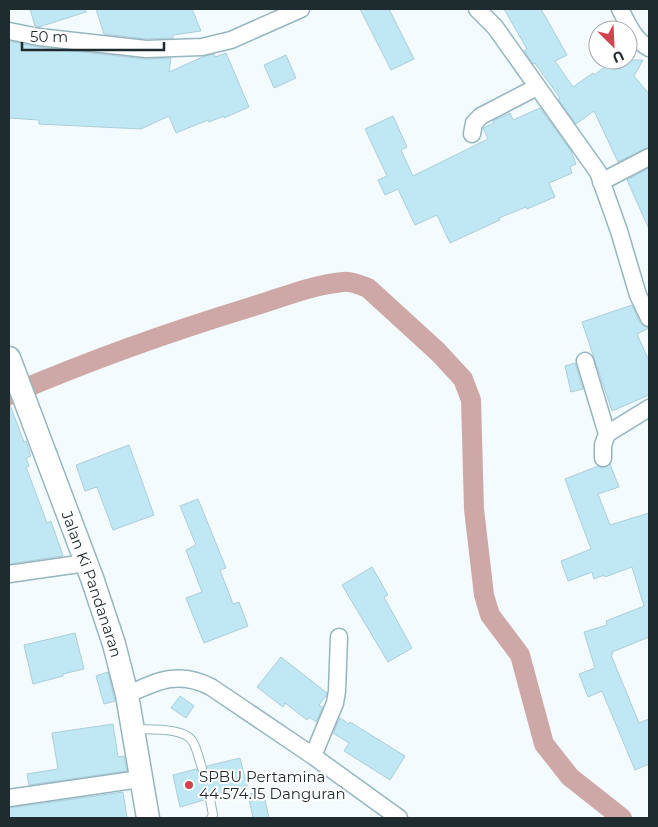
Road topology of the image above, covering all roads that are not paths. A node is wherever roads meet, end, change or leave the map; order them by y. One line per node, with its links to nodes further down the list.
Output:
1 (301, 9): 4 (street)
2 (477, 9): 6 (street)
3 (620, 9): 5 (street)
4 (9, 32)
5 (649, 48)
6 (537, 87): 7 (street); 9 (street)
7 (472, 134)
8 (649, 157): 9 (street)
9 (601, 182): 10 (street)
10 (644, 292): 11 (street)
11 (649, 318)
12 (585, 361): 15 (street)
13 (11, 364): 17 (main road, Jalan Ki Pandanaran)
14 (649, 408): 15 (street)
15 (607, 434): 16 (street)
16 (603, 458)
17 (86, 563): 18 (street); 20 (main road, Jalan Ki Pandanaran)
18 (9, 574)
19 (339, 637): 22 (street)
20 (127, 695): 21 (main road, Jalan Ki Pandanaran); 22 (street)
21 (132, 729): 23 (lane); 24 (main road, Jalan Ki Pandanaran)
22 (313, 756): 29 (street)
23 (202, 768)
24 (140, 780): 25 (street); 27 (main road, Jalan Ki Pandanaran)
25 (9, 798)
26 (210, 799): 28 (lane)
27 (148, 818)
28 (212, 818)
29 (399, 818)

